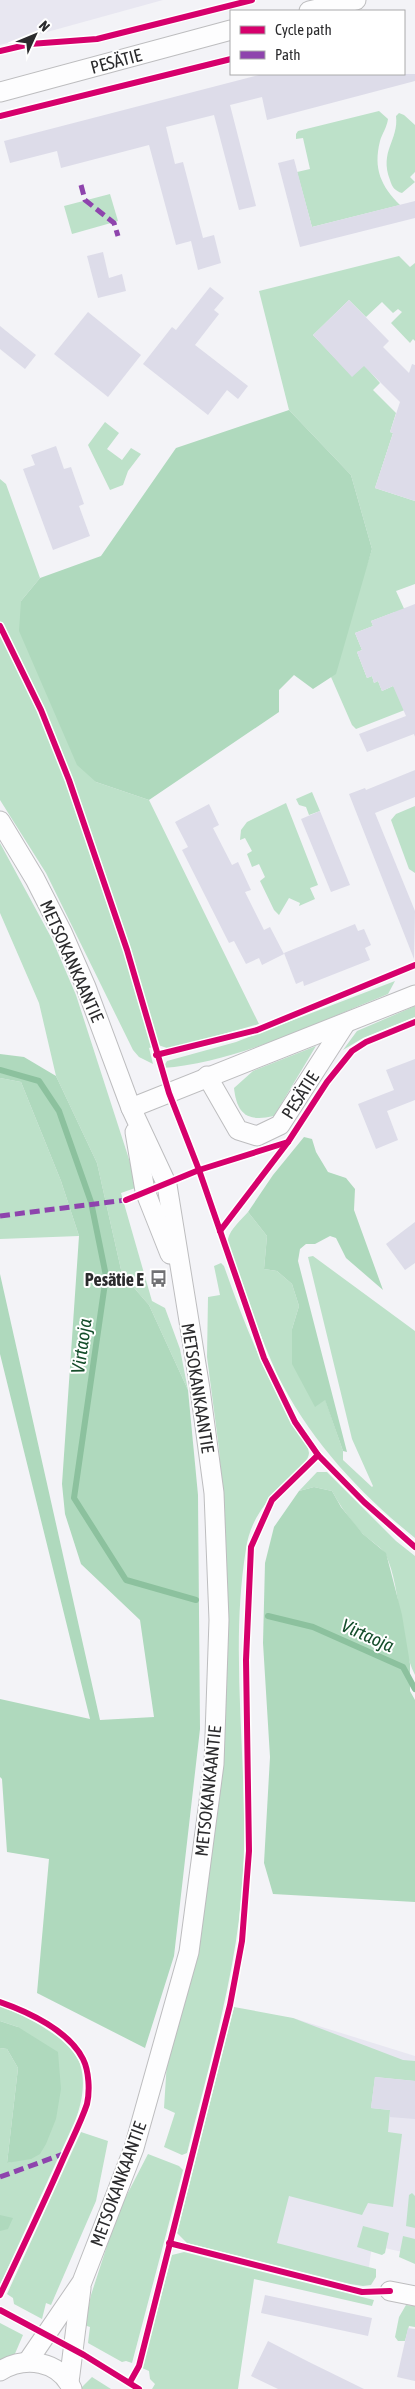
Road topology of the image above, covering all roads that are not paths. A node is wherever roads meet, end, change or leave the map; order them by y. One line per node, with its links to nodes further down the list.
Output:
1 (356, 0): 2 (street)
2 (314, 10)
3 (230, 30): 4 (street, PESÄTIE)
4 (0, 92)
5 (0, 821): 9 (street, METSOKANKAANTIE)
6 (415, 995): 7 (street)
7 (345, 1024): 8 (street); 8 (street, PESÄTIE)
8 (206, 1076): 9 (street)
9 (131, 1108): 10 (street, METSOKANKAANTIE)
10 (82, 2282): 13 (street, METSOKANKAANTIE); 15 (street, METSOKANKAANTIE)
11 (390, 2291): 12 (street)
12 (415, 2296)
13 (28, 2361): 14 (street); 15 (street)
14 (3, 2368)
15 (71, 2386)

